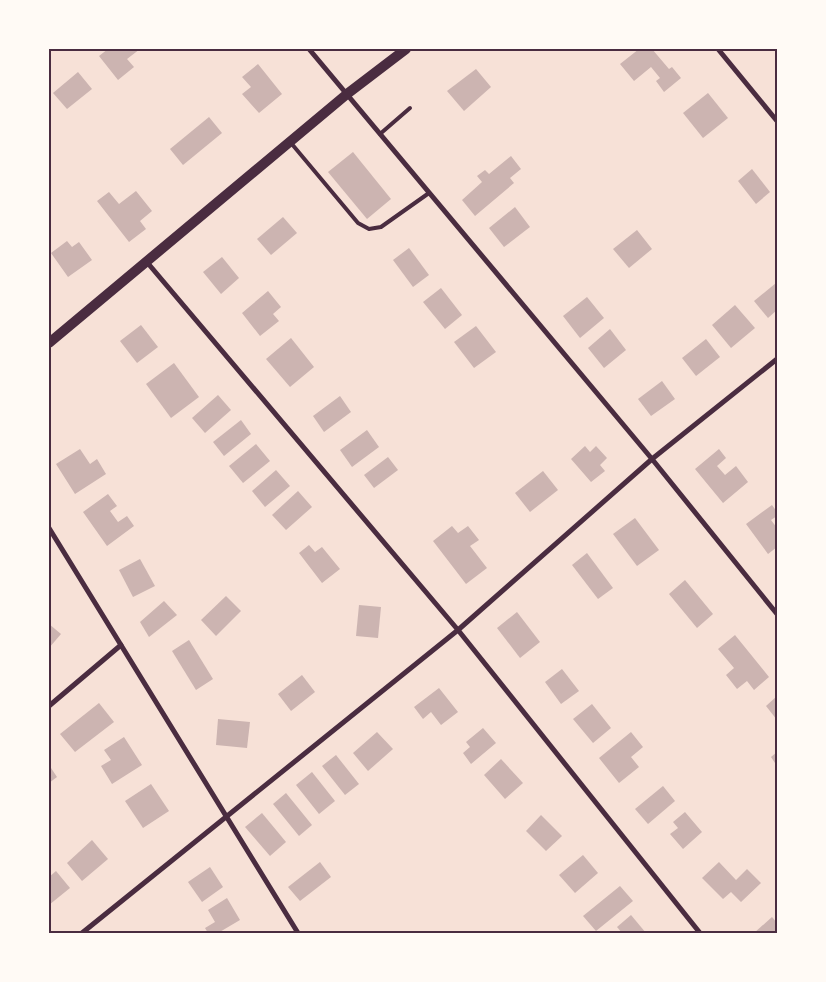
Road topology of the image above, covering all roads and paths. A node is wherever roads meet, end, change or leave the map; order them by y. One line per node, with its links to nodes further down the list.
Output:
1 (310, 49): 4 (street)
2 (406, 49): 4 (main road)
3 (718, 49): 6 (street)
4 (347, 94): 7 (street); 8 (main road)
5 (410, 108): 7 (lane)
6 (777, 121)
7 (380, 134): 9 (street)
8 (289, 142): 9 (lane); 10 (main road)
9 (429, 192): 13 (street)
10 (146, 261): 11 (main road); 16 (street)
11 (49, 343)
12 (777, 359): 13 (street)
13 (652, 459): 15 (street); 16 (street)
14 (49, 528): 17 (street)
15 (777, 614)
16 (458, 630): 19 (street); 22 (street)
17 (121, 645): 18 (street); 19 (street)
18 (49, 706)
19 (226, 818): 20 (street); 21 (street)
20 (82, 933)
21 (298, 933)
22 (700, 933)

